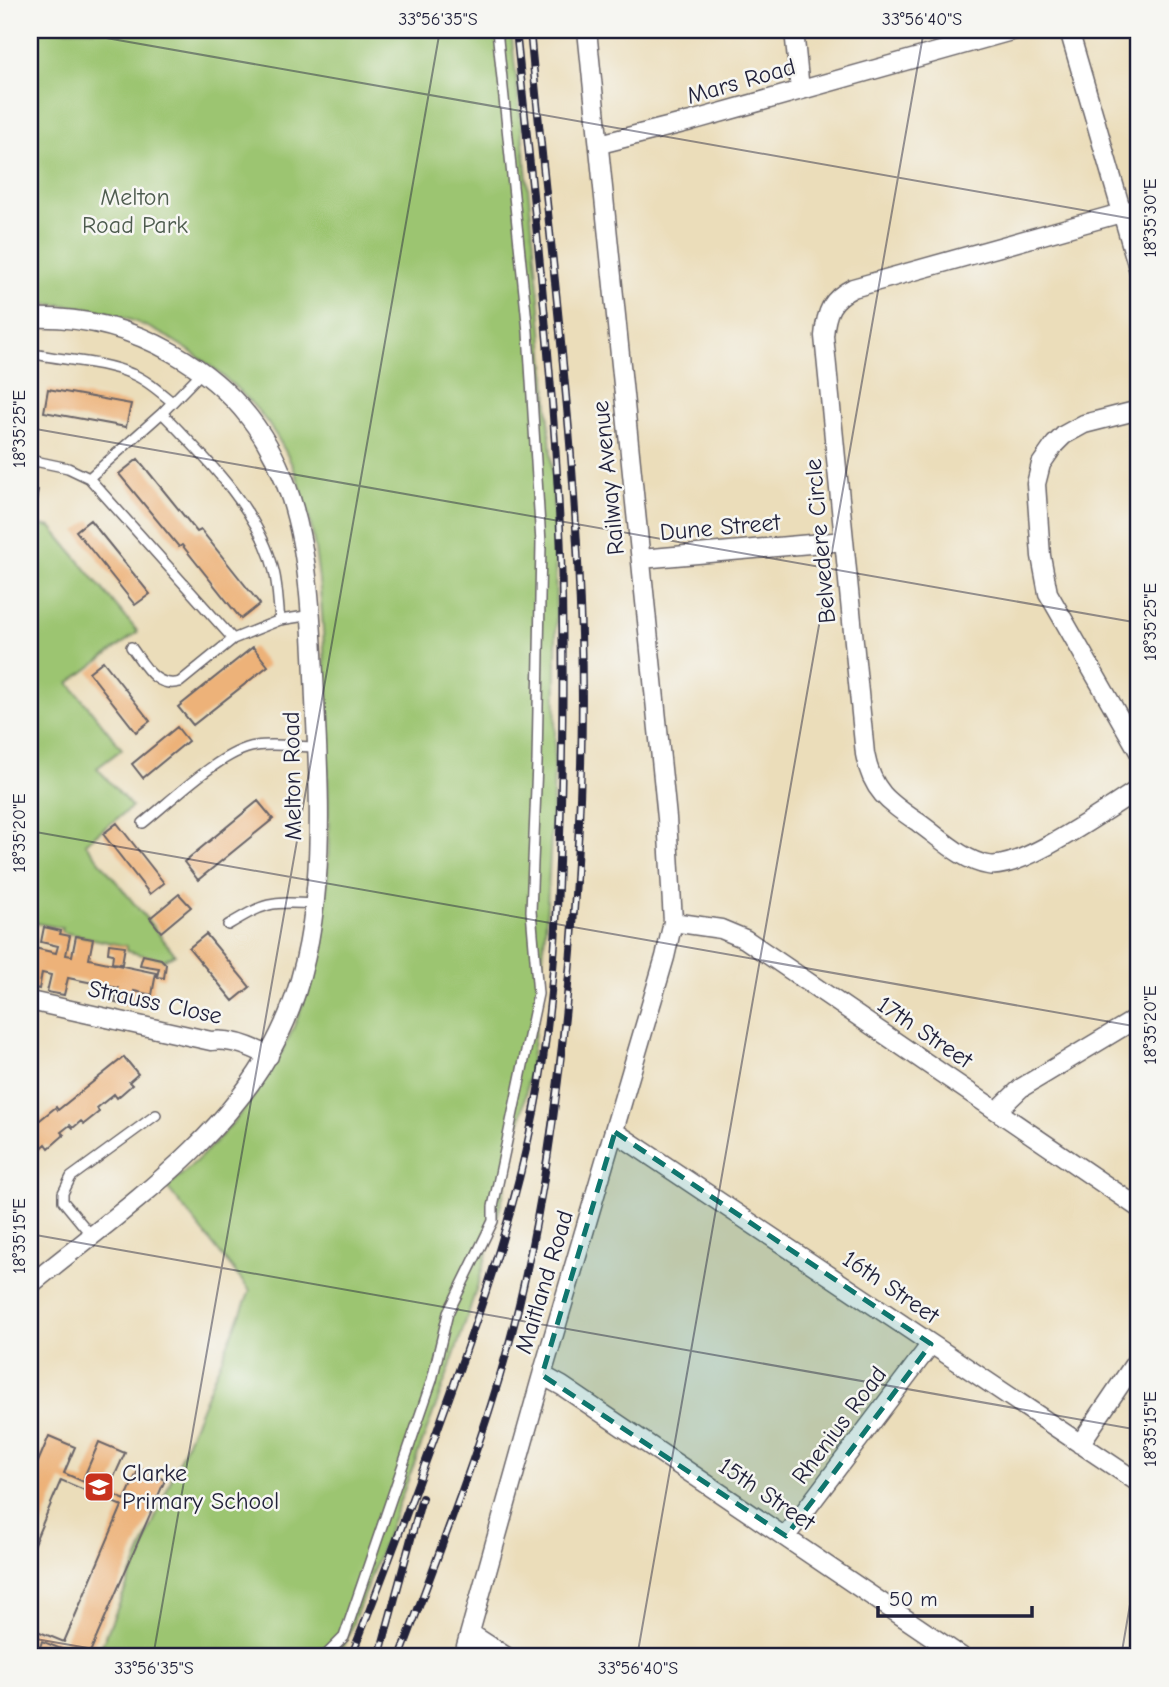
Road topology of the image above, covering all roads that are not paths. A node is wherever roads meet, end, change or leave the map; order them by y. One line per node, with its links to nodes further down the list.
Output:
1 (497, 30): 48 (lane)
2 (587, 30): 7 (street, Railway Avenue)
3 (793, 30): 6 (street)
4 (1015, 30): 6 (street, Mars Road)
5 (1069, 30): 8 (street)
6 (800, 90): 7 (street, Mars Road)
7 (600, 144): 19 (street, Railway Avenue)
8 (1131, 211): 9 (street); 18 (street, Belvedere Circle)
9 (1139, 271)
10 (30, 318): 12 (street, Melton Road)
11 (30, 353): 13 (lane)
12 (202, 372): 13 (lane); 20 (street, Melton Road)
13 (172, 402): 15 (lane)
14 (1139, 410): 25 (street)
15 (162, 413): 17 (lane); 21 (lane)
16 (30, 460): 17 (lane)
17 (89, 478): 22 (lane)
18 (844, 541): 19 (street, Dune Street); 26 (street, Belvedere Circle)
19 (641, 559): 29 (street, Railway Avenue)
20 (312, 615): 21 (lane); 24 (street, Melton Road)
21 (280, 620): 22 (lane)
22 (233, 639): 23 (lane)
23 (131, 647)
24 (317, 747): 27 (lane); 28 (street, Melton Road)
25 (1139, 752)
26 (1139, 789)
27 (143, 823)
28 (313, 904): 30 (lane); 33 (street, Melton Road)
29 (673, 922): 34 (street, 17th Street); 36 (street, Maitland Road)
30 (228, 925)
31 (30, 1001): 33 (street, Strauss Close)
32 (1139, 1017): 34 (street)
33 (268, 1056): 38 (street, Melton Road)
34 (998, 1110): 37 (street, 17th Street)
35 (156, 1115): 38 (lane)
36 (615, 1132): 40 (street, 16th Street); 42 (street, Maitland Road)
37 (1139, 1208)
38 (91, 1234): 39 (street, Melton Road)
39 (33, 1274)
40 (932, 1344): 43 (street, 16th Street); 45 (street, Rhenius Road)
41 (1139, 1357): 43 (street)
42 (542, 1375): 45 (street, 15th Street); 46 (street, Maitland Road)
43 (1080, 1444): 44 (street, 16th Street)
44 (1139, 1483)
45 (786, 1536): 47 (street, 15th Street)
46 (470, 1633): 49 (street, Maitland Road); 50 (street)
47 (958, 1656)
48 (324, 1657)
49 (463, 1657)
50 (507, 1657)

